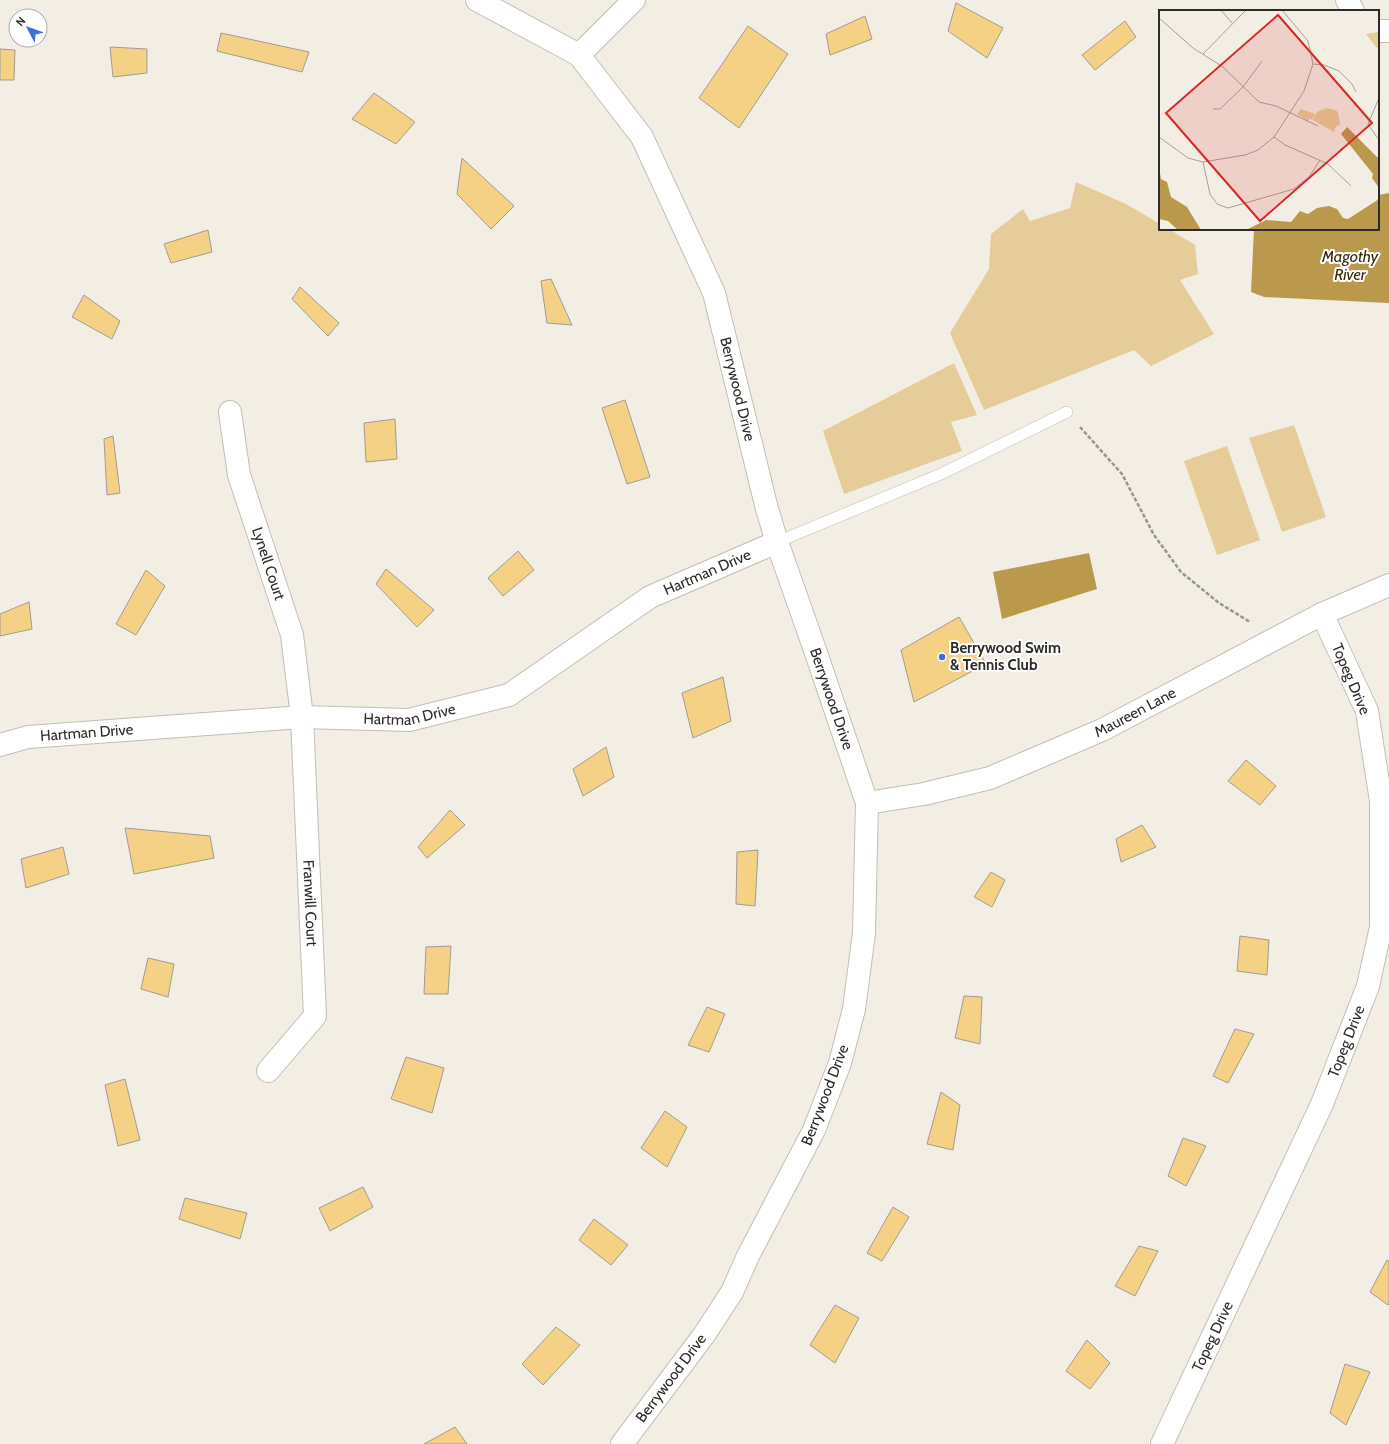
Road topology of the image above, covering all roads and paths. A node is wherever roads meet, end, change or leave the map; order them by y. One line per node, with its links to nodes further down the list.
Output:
1 (477, 0): 7 (street, Berrywood Drive)
2 (634, 0): 7 (street)
3 (1347, 0): 4 (street)
4 (1352, 10)
5 (1389, 30): 6 (street)
6 (1379, 31)
7 (579, 55): 10 (street, Berrywood Drive)
8 (230, 412): 14 (street, Lynell Court)
9 (1067, 412): 10 (lane); 13 (path)
10 (776, 542): 14 (street, Hartman Drive); 16 (street, Berrywood Drive)
11 (1389, 585): 12 (street, Maureen Lane)
12 (1322, 614): 13 (street, Maureen Lane); 19 (street, Topeg Drive)
13 (1267, 643): 16 (street, Maureen Lane)
14 (302, 717): 15 (street, Hartman Drive); 17 (street, Franwill Court)
15 (0, 745)
16 (867, 803): 18 (street, Berrywood Drive)
17 (268, 1072)
18 (622, 1444)
19 (1162, 1444)

